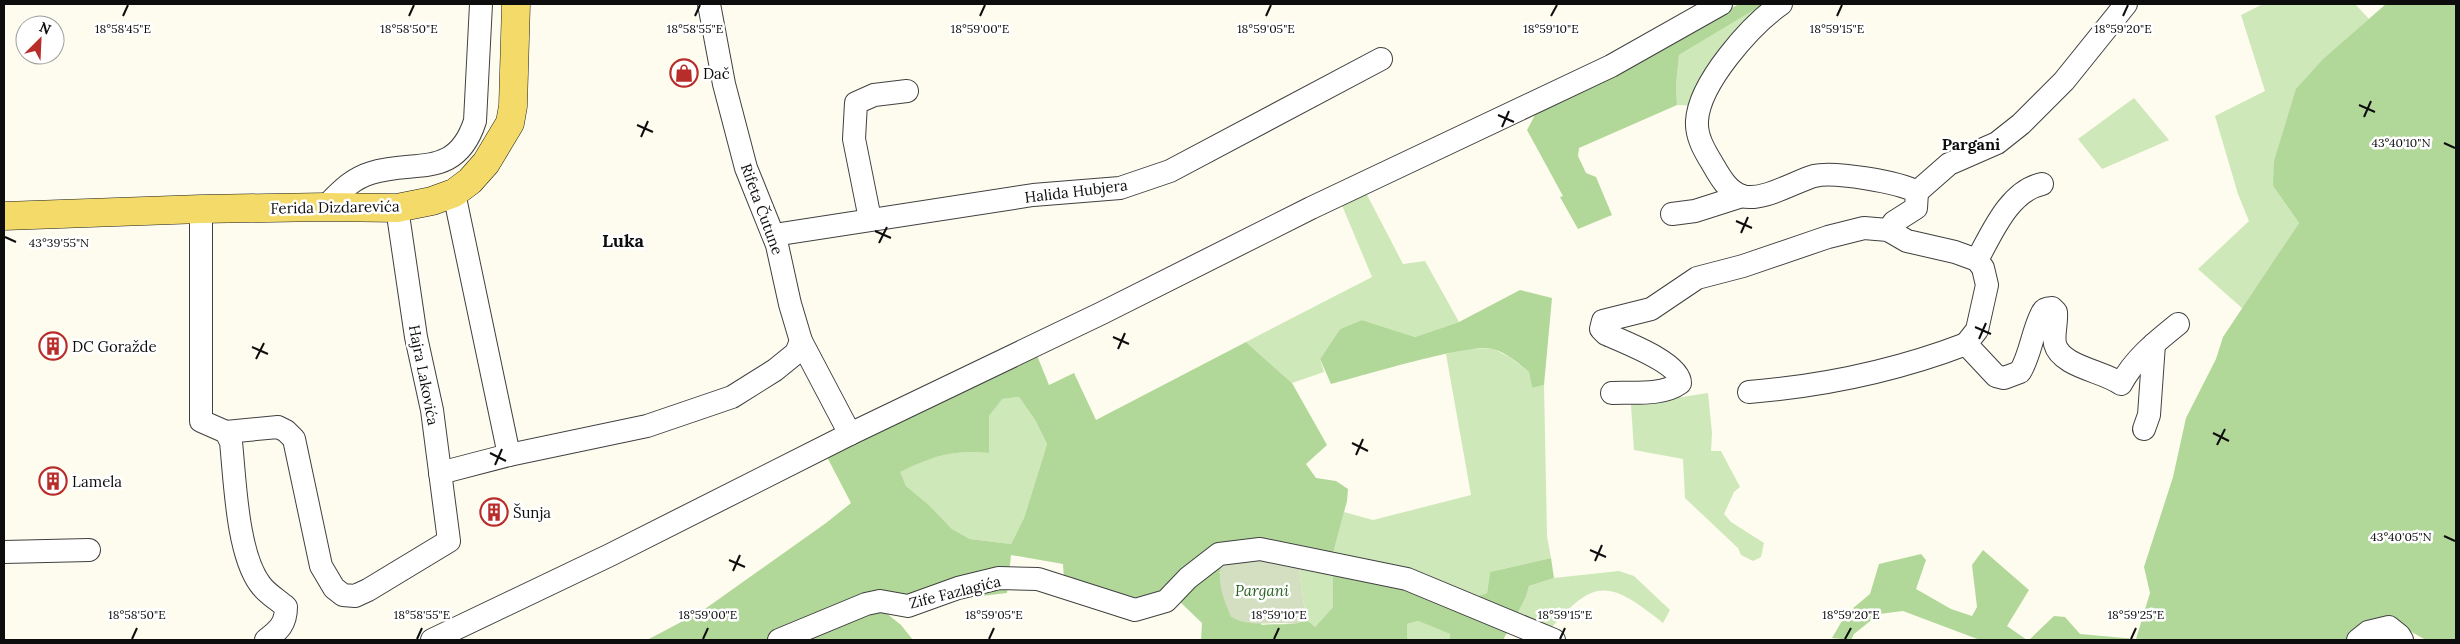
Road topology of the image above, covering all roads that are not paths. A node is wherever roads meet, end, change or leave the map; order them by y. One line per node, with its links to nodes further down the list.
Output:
1 (481, 4): 13 (street)
2 (516, 4): 11 (main road, Ferida Dizdarevića)
3 (708, 4): 20 (street, Rifeta Čutune)
4 (1721, 4): 30 (street)
5 (1781, 4): 12 (street)
6 (2126, 4): 10 (street)
7 (1381, 59): 18 (street, Halida Hubjera)
8 (907, 91): 18 (street)
9 (2042, 184): 21 (street)
10 (1918, 192): 12 (street); 19 (street)
11 (454, 193): 14 (main road, Ferida Dizdarevića); 31 (street)
12 (1742, 196): 16 (street)
13 (325, 207): 14 (main road, Ferida Dizdarevića); 15 (main road, Ferida Dizdarevića)
14 (397, 208): 32 (street, Hajra Lakovića)
15 (201, 209): 17 (main road, Ferida Dizdarevića); 29 (street)
16 (1672, 214)
17 (4, 216)
18 (870, 219): 20 (street, Halida Hubjera)
19 (1888, 230): 21 (street); 28 (street)
20 (774, 235): 23 (street, Rifeta Čutune)
21 (1977, 260): 24 (street)
22 (2178, 324): 25 (street)
23 (801, 341): 30 (street, Rifeta Čutune); 31 (street)
24 (1966, 344): 26 (street); 27 (street)
25 (2154, 344): 26 (street); 26 (street)
26 (2121, 384)
27 (1750, 392)
28 (1612, 393)
29 (226, 432): 32 (street, Hajra Lakovića); 35 (street)
30 (850, 434): 36 (street)
31 (509, 455): 32 (street)
32 (440, 473)
33 (89, 550): 34 (street)
34 (4, 552)
35 (266, 640)
36 (432, 640)
37 (779, 640): 38 (street, Zife Fazlagića)
38 (1554, 640)
39 (2358, 640): 40 (street)
40 (2402, 640)

